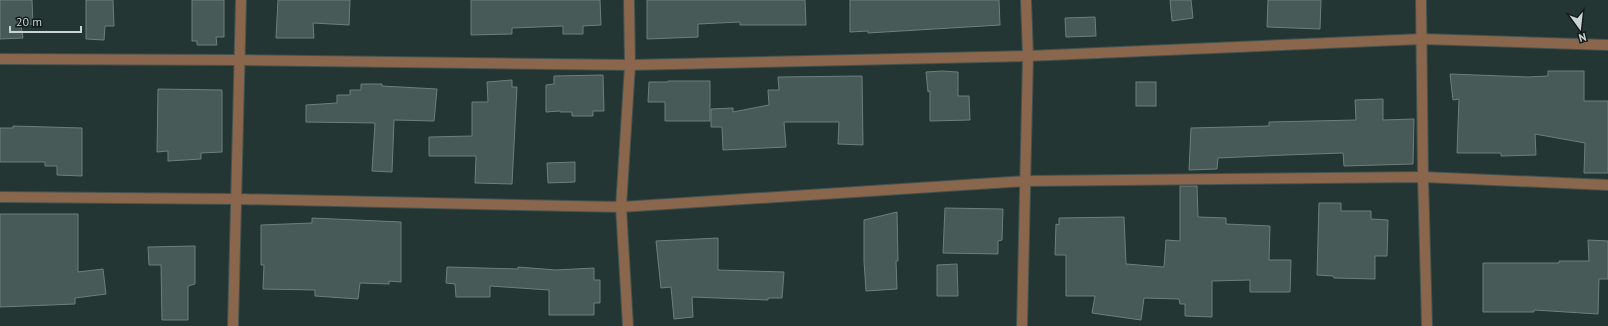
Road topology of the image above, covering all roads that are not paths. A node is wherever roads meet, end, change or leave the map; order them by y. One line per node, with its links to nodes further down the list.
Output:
1 (242, 0): 9 (street)
2 (629, 0): 10 (street)
3 (1026, 0): 7 (street)
4 (1421, 0): 5 (street)
5 (1422, 39): 6 (street); 7 (street); 11 (street)
6 (1608, 45)
7 (1028, 56): 10 (street); 12 (street)
8 (0, 60): 9 (street)
9 (239, 60): 10 (street); 15 (street)
10 (630, 65): 16 (street)
11 (1423, 177): 12 (street); 13 (street); 20 (street)
12 (1026, 181): 16 (street); 19 (street)
13 (1608, 185)
14 (0, 197): 15 (street)
15 (237, 200): 16 (street); 17 (street)
16 (621, 207): 18 (street)
17 (233, 326)
18 (628, 326)
19 (1022, 326)
20 (1427, 326)

